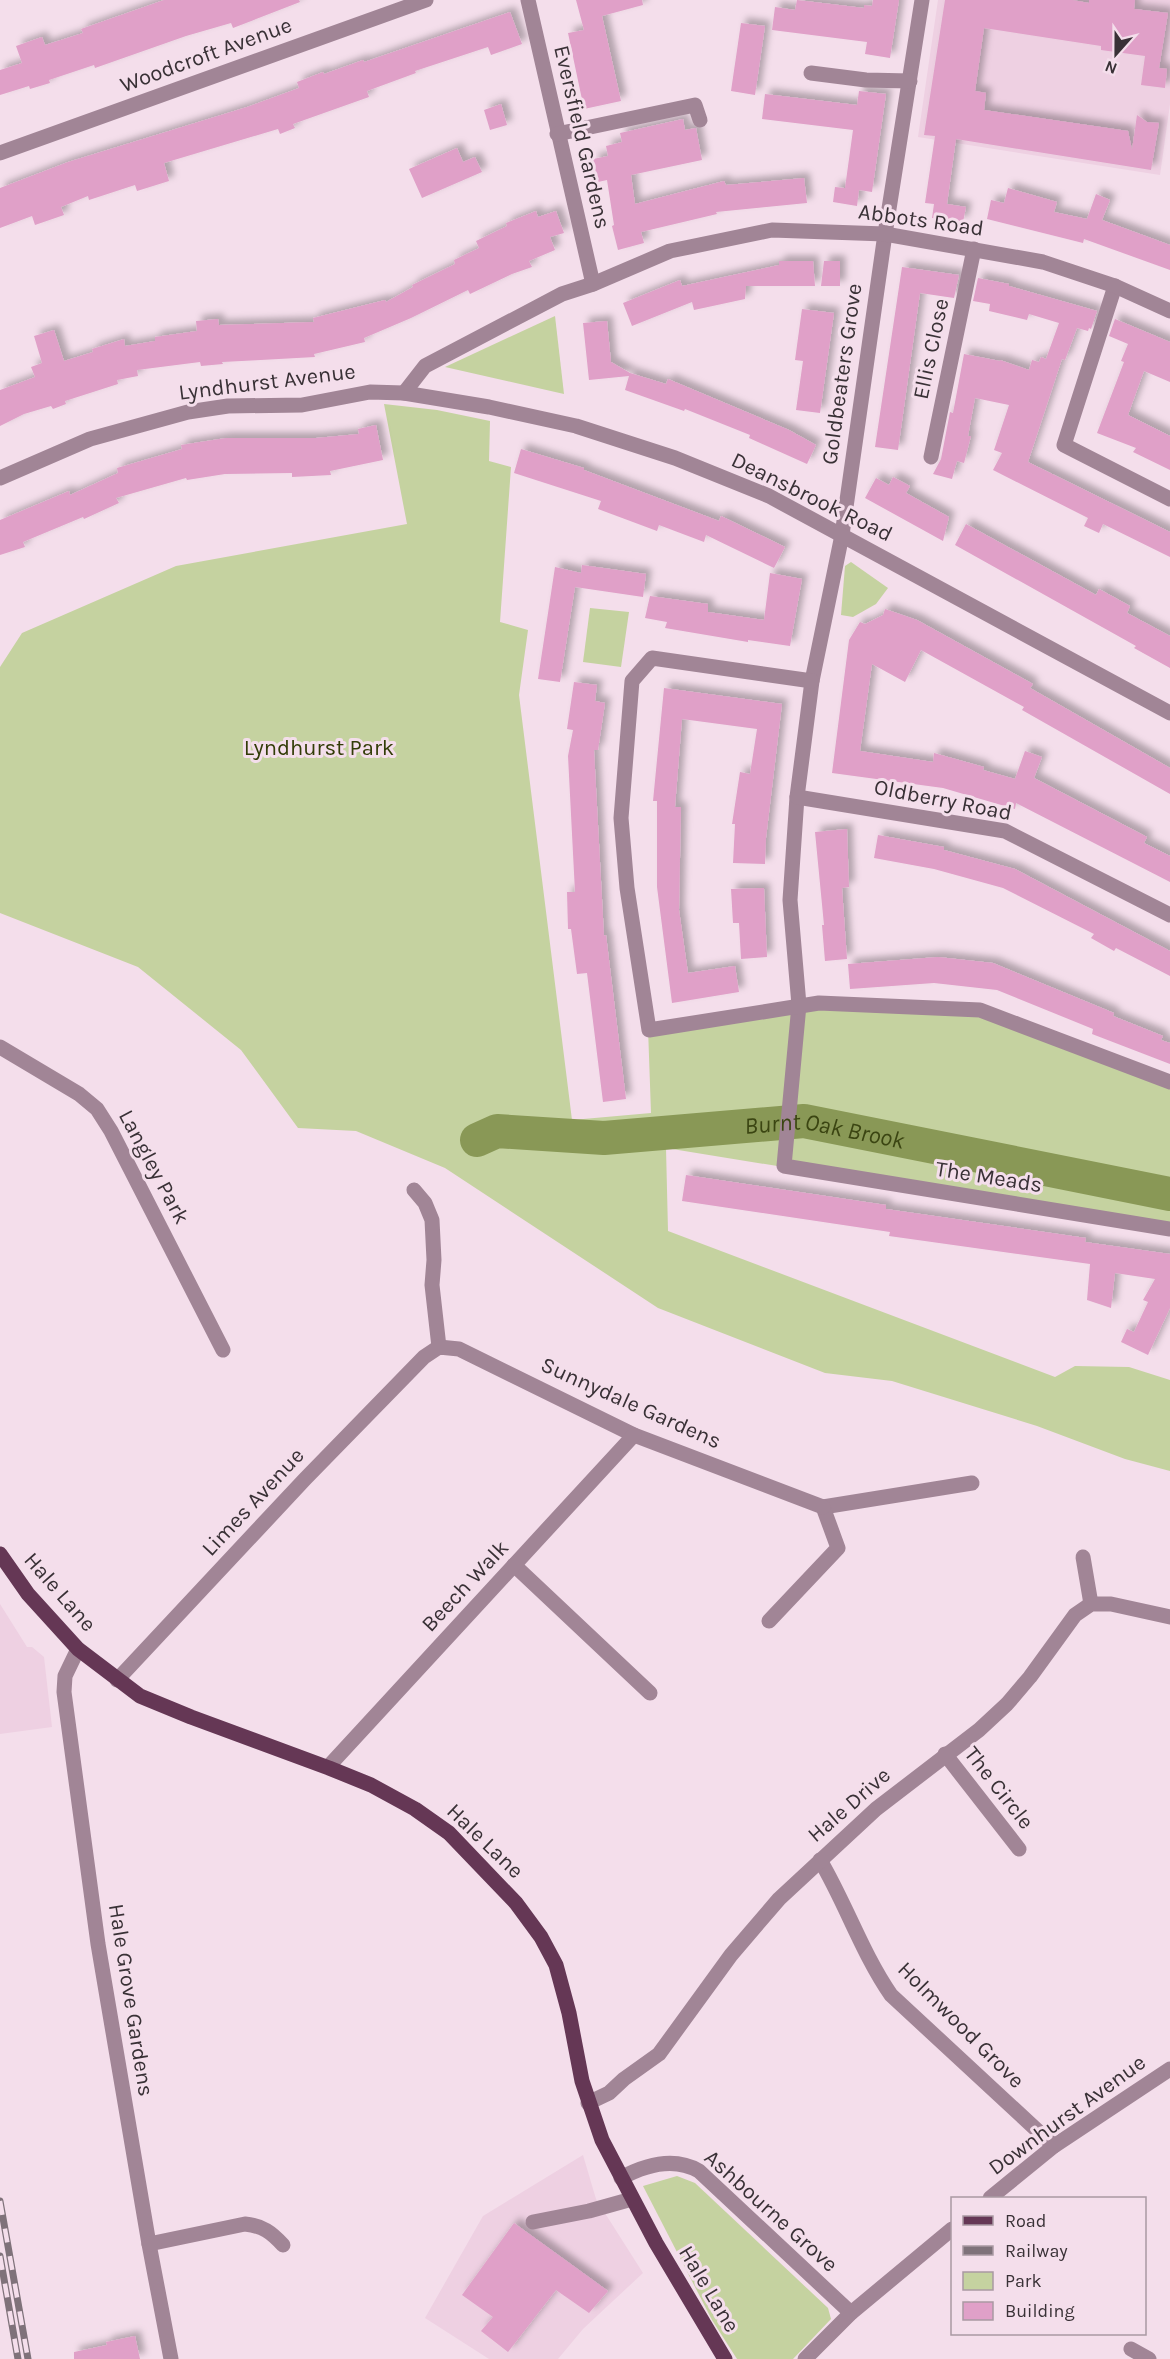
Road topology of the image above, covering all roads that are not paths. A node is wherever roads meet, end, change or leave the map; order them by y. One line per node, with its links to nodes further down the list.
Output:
1 (426, 0): 8 (street, Woodcroft Avenue)
2 (528, 0): 7 (street, Eversfield Gardens)
3 (922, 0): 5 (street, Goldbeaters Grove)
4 (811, 73): 5 (street)
5 (910, 81): 9 (street, Goldbeaters Grove)
6 (700, 120): 7 (street)
7 (558, 134): 11 (street, Eversfield Gardens)
8 (0, 153)
9 (885, 234): 10 (street, Abbots Road); 11 (street, Abbots Road); 19 (street, Goldbeaters Grove)
10 (974, 249): 12 (street, Abbots Road); 16 (street, Ellis Close)
11 (593, 284): 15 (street)
12 (1116, 286): 13 (street, Abbots Road); 18 (street)
13 (1170, 311)
14 (370, 392): 15 (street, Deansbrook Road); 17 (street, Lyndhurst Avenue)
15 (404, 393): 19 (street, Deansbrook Road)
16 (932, 457)
17 (0, 478)
18 (1170, 499)
19 (842, 535): 20 (street, Goldbeaters Grove); 21 (street, Deansbrook Road)
20 (812, 681): 22 (street, Goldbeaters Grove); 24 (street)
21 (1170, 713)
22 (797, 796): 23 (street, Oldberry Road); 24 (street, Goldbeaters Grove)
23 (1170, 915)
24 (799, 1005): 26 (street); 28 (street, The Meads)
25 (0, 1047): 30 (street, Langley Park)
26 (1170, 1082)
27 (414, 1190): 29 (street)
28 (1170, 1229)
29 (439, 1347): 31 (street, Sunnydale Gardens); 41 (street, Limes Avenue)
30 (224, 1350)
31 (634, 1435): 33 (street, Sunnydale Gardens); 36 (street, Beech Walk)
32 (972, 1483): 33 (street)
33 (823, 1507): 39 (street)
34 (0, 1554): 40 (main road, Hale Lane)
35 (1083, 1557): 37 (street)
36 (514, 1565): 42 (street); 44 (street, Beech Walk)
37 (1091, 1604): 38 (street); 43 (street, Hale Drive)
38 (1170, 1617)
39 (769, 1621)
40 (78, 1649): 41 (main road, Hale Lane); 55 (street, Hale Grove Gardens)
41 (117, 1680): 44 (main road, Hale Lane)
42 (650, 1693)
43 (945, 1754): 45 (street, The Circle); 46 (street, Hale Drive)
44 (328, 1767): 48 (main road, Hale Lane)
45 (1019, 1849)
46 (820, 1860): 48 (street, Hale Drive); 49 (street, Holmwood Grove)
47 (1170, 2069): 49 (street, Downhurst Avenue)
48 (588, 2103): 50 (main road, Hale Lane)
49 (1054, 2146): 51 (street, Downhurst Avenue)
50 (621, 2178): 52 (main road, Hale Lane); 57 (street, Ashbourne Grove)
51 (992, 2197)
52 (632, 2199): 53 (street); 60 (main road, Hale Lane)
53 (533, 2222)
54 (951, 2230): 57 (street)
55 (149, 2244): 56 (street); 59 (street, Hale Grove Gardens)
56 (283, 2245)
57 (851, 2313): 61 (street)
58 (1131, 2349): 62 (street)
59 (171, 2359)
60 (725, 2359)
61 (805, 2359)
62 (1149, 2359)

